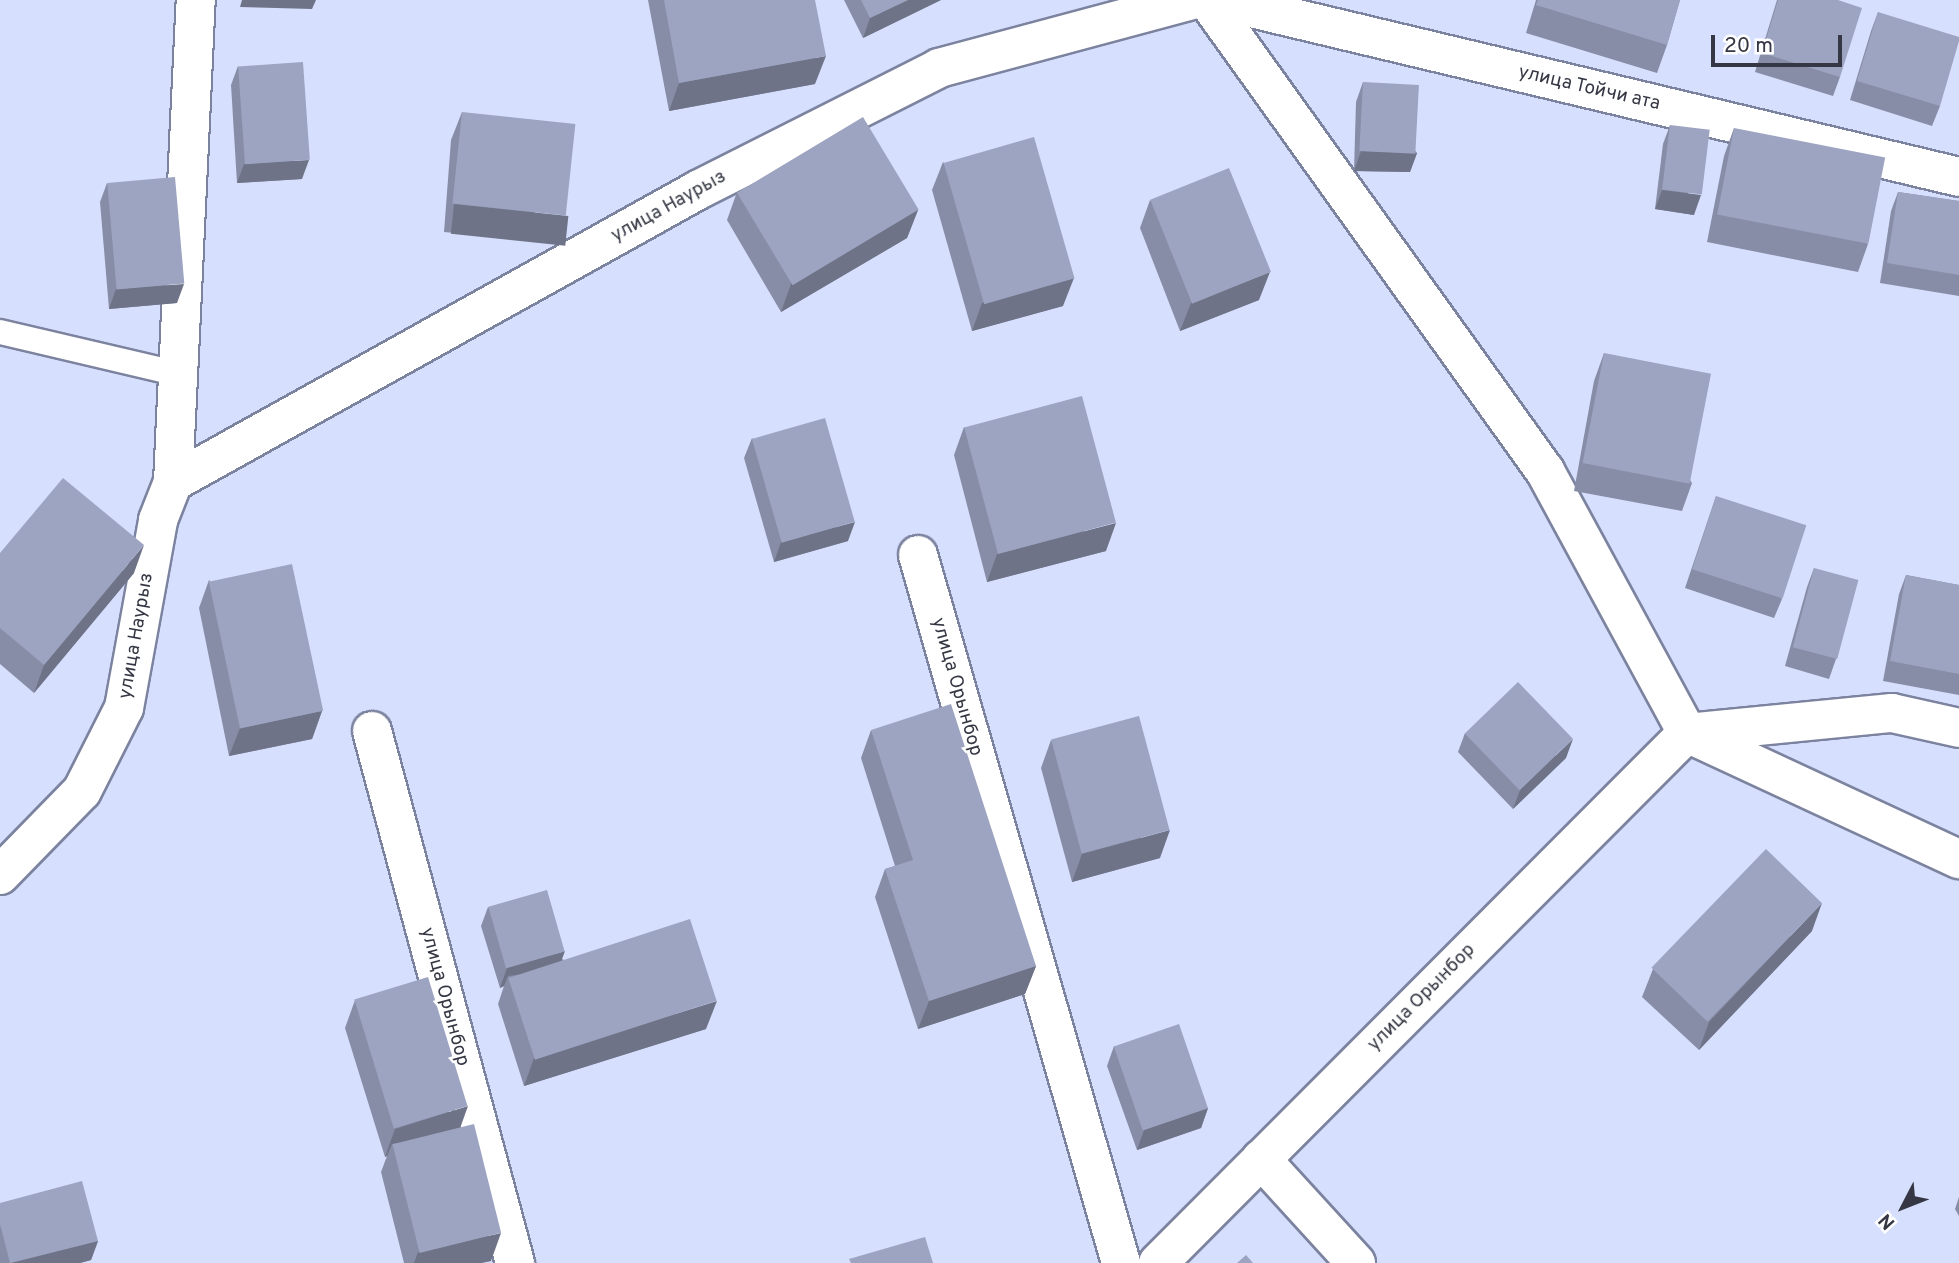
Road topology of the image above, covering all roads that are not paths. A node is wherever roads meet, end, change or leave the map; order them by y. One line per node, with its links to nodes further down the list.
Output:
1 (196, 0): 7 (street, улица Наурыз)
2 (1193, 0): 8 (street, улица Наурыз)
3 (1207, 0): 12 (street)
4 (1218, 0): 5 (street, улица Тойчи ата)
5 (1959, 177)
6 (0, 332): 7 (lane)
7 (179, 374): 8 (street, улица Наурыз)
8 (173, 482): 14 (street, улица Наурыз)
9 (918, 555): 17 (street, улица Орынбор)
10 (1959, 728): 12 (street)
11 (372, 731): 16 (street, улица Орынбор)
12 (1686, 733): 13 (street); 15 (street, улица Орынбор)
13 (1959, 859)
14 (0, 876)
15 (1261, 1159): 18 (street, улица Орынбор); 19 (street)
16 (515, 1263)
17 (1121, 1263)
18 (1158, 1263)
19 (1356, 1263)

